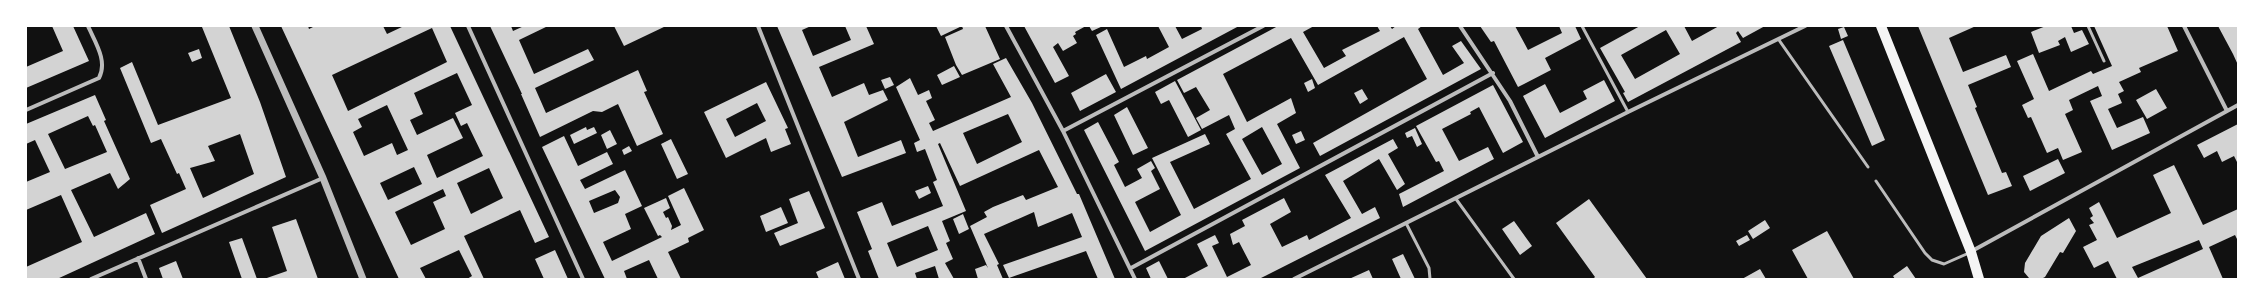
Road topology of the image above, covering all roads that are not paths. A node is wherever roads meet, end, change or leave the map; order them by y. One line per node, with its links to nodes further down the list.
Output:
1 (88, 26): 17 (street)
2 (255, 26): 23 (street)
3 (468, 26): 33 (street)
4 (758, 26): 34 (street)
5 (1006, 26): 20 (street)
6 (1263, 26): 20 (street)
7 (1460, 26): 15 (street)
8 (1582, 26): 19 (lane)
9 (1805, 26): 13 (street)
10 (1881, 26): 27 (main road)
11 (2088, 26): 14 (lane)
12 (2184, 26): 18 (street)
13 (1779, 40): 19 (street); 22 (lane)
14 (2104, 61)
15 (1493, 73): 21 (street); 29 (street)
16 (2238, 105): 18 (street)
17 (26, 110)
18 (2227, 111): 27 (street)
19 (1628, 112): 21 (street)
20 (1063, 131): 29 (street)
21 (1538, 157): 25 (street)
22 (1868, 167)
23 (323, 178): 28 (street); 32 (street)
24 (1876, 181): 27 (lane)
25 (1456, 199): 26 (street); 38 (lane)
26 (1406, 223): 36 (street); 37 (lane)
27 (1971, 252): 39 (main road)
28 (138, 258): 30 (street); 31 (street)
29 (1131, 268): 35 (street)
30 (91, 279)
31 (146, 279)
32 (363, 279)
33 (583, 279)
34 (859, 279)
35 (1135, 279)
36 (1294, 279)
37 (1430, 279)
38 (1514, 279)
39 (1979, 279)

